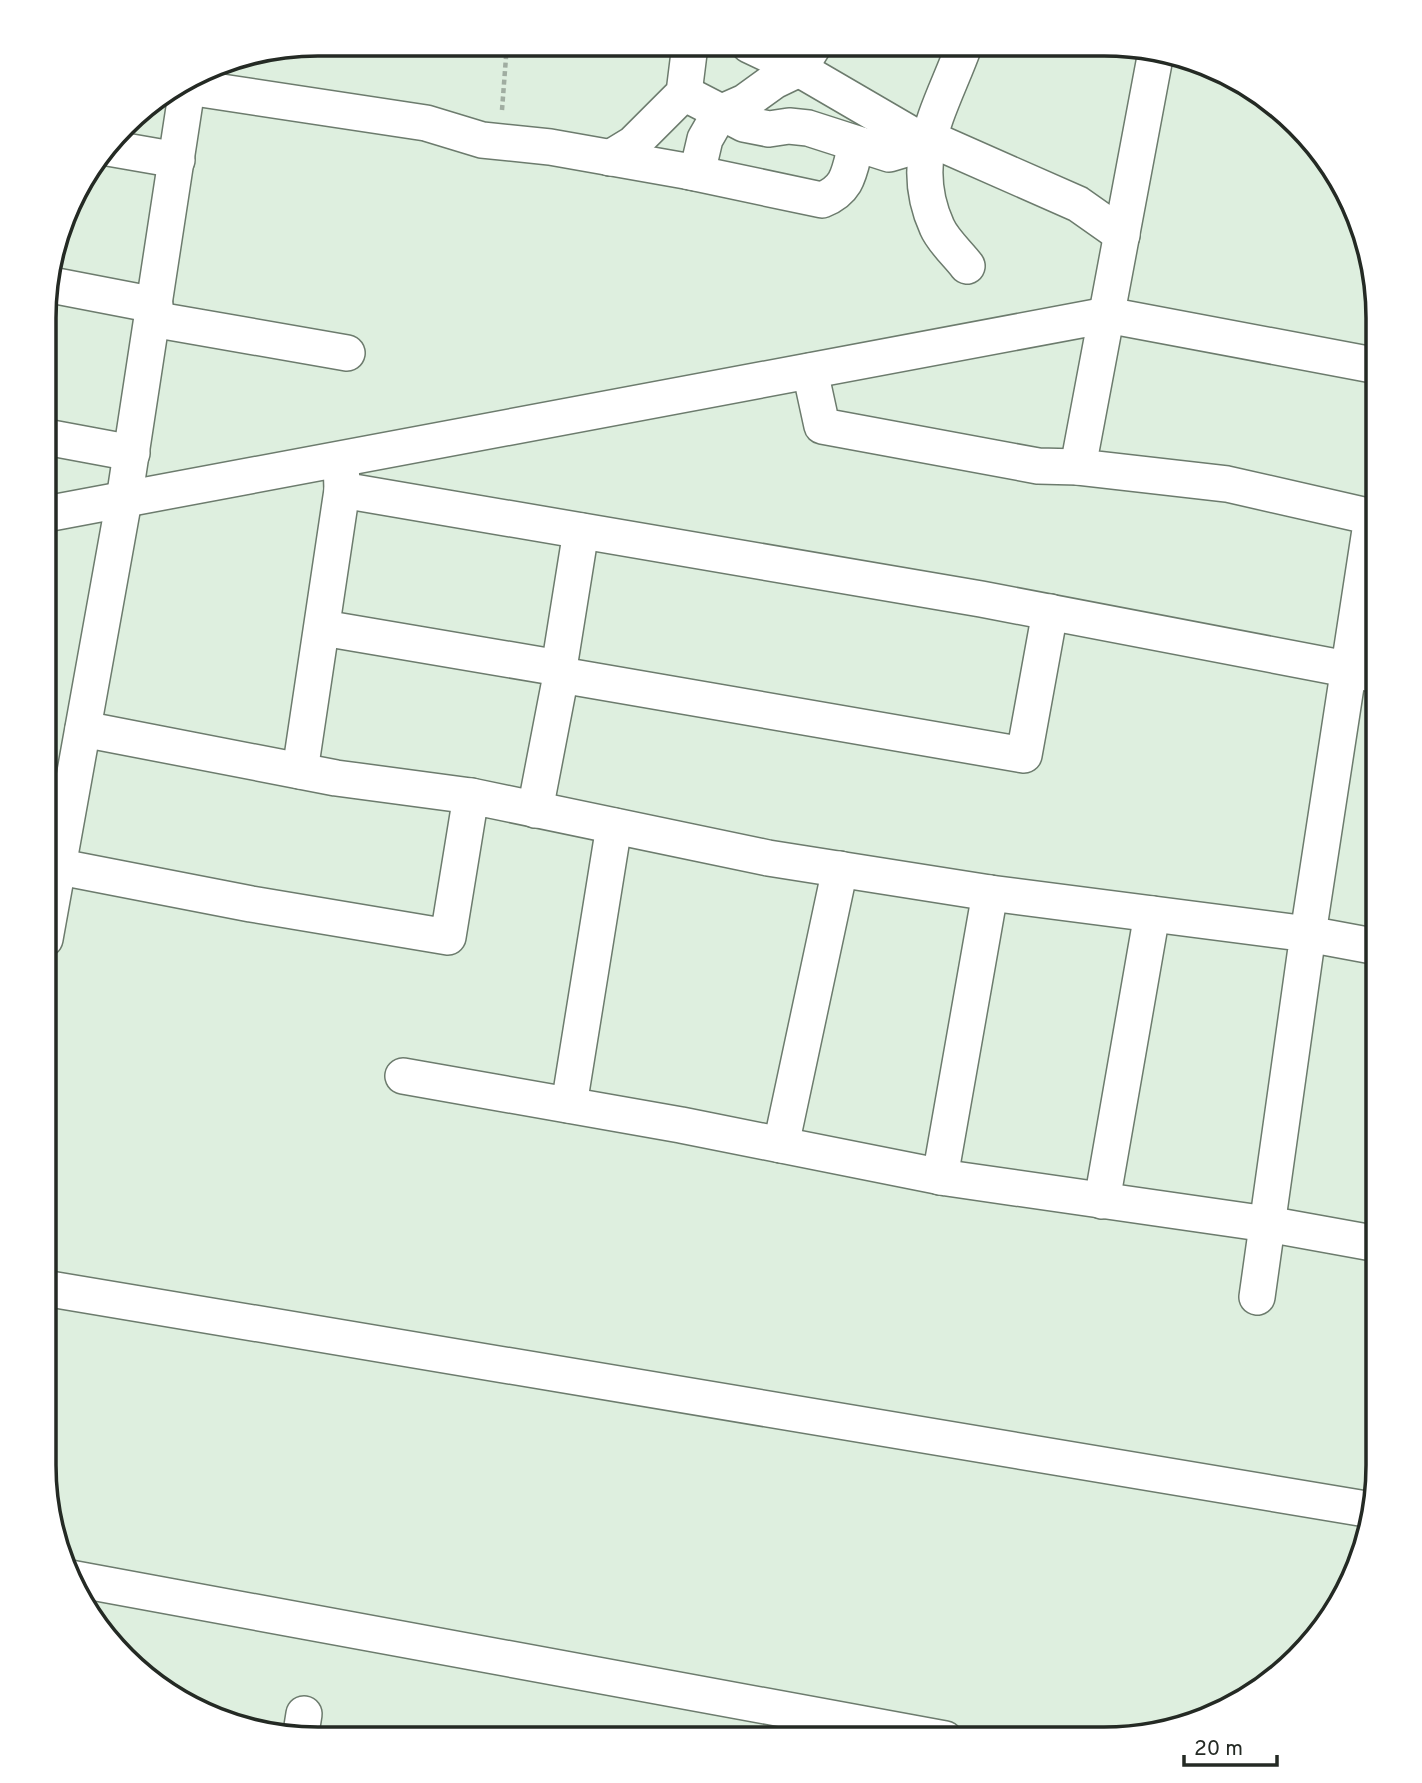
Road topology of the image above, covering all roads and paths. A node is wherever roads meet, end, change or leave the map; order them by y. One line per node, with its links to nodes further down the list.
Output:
1 (506, 56): 10 (path)
2 (689, 56): 8 (street)
3 (960, 56): 11 (street)
4 (807, 57): 9 (street); 11 (street)
5 (1154, 61): 17 (street)
6 (197, 86): 10 (street)
7 (187, 91): 15 (street)
8 (684, 93): 9 (street); 14 (street)
9 (720, 113): 12 (street); 16 (street)
10 (497, 141): 14 (street)
11 (926, 144): 12 (street); 17 (street); 18 (street)
12 (856, 145): 16 (street)
13 (117, 150): 15 (street)
14 (610, 158): 16 (street)
15 (177, 160): 20 (street)
16 (690, 172)
17 (1122, 235): 21 (street)
18 (967, 266)
19 (58, 287): 20 (street)
20 (154, 312): 22 (street); 26 (street)
21 (1107, 315): 23 (street); 24 (street); 27 (street)
22 (348, 353)
23 (1366, 364)
24 (810, 371): 27 (street); 28 (street)
25 (56, 439): 26 (street)
26 (132, 453): 29 (street)
27 (1078, 467): 31 (street)
28 (342, 475): 29 (street); 32 (street); 35 (street)
29 (124, 500): 30 (street); 38 (street)
30 (56, 512)
31 (1366, 516)
32 (581, 531): 33 (street); 36 (street)
33 (1051, 612): 36 (street); 37 (street)
34 (1366, 620): 37 (street)
35 (323, 628): 36 (street); 39 (street)
36 (560, 671): 41 (street)
37 (1363, 671): 48 (street)
38 (83, 729): 39 (street); 43 (street)
39 (300, 771): 40 (street)
40 (471, 796): 41 (street); 44 (street)
41 (536, 810): 42 (street)
42 (614, 826): 45 (street); 51 (street)
43 (56, 844)
44 (56, 866)
45 (840, 869): 46 (street); 52 (street)
46 (990, 893): 47 (street); 53 (street)
47 (1152, 914): 48 (street); 54 (street)
48 (1308, 934): 49 (street); 55 (street)
49 (1366, 945)
50 (403, 1076): 51 (street)
51 (569, 1105): 52 (street)
52 (781, 1145): 53 (street)
53 (940, 1177): 54 (street)
54 (1102, 1201): 55 (street)
55 (1267, 1224): 56 (street); 58 (street)
56 (1366, 1242)
57 (56, 1291): 59 (street)
58 (1257, 1297)
59 (1362, 1508)
60 (83, 1580): 61 (street)
61 (880, 1727)

